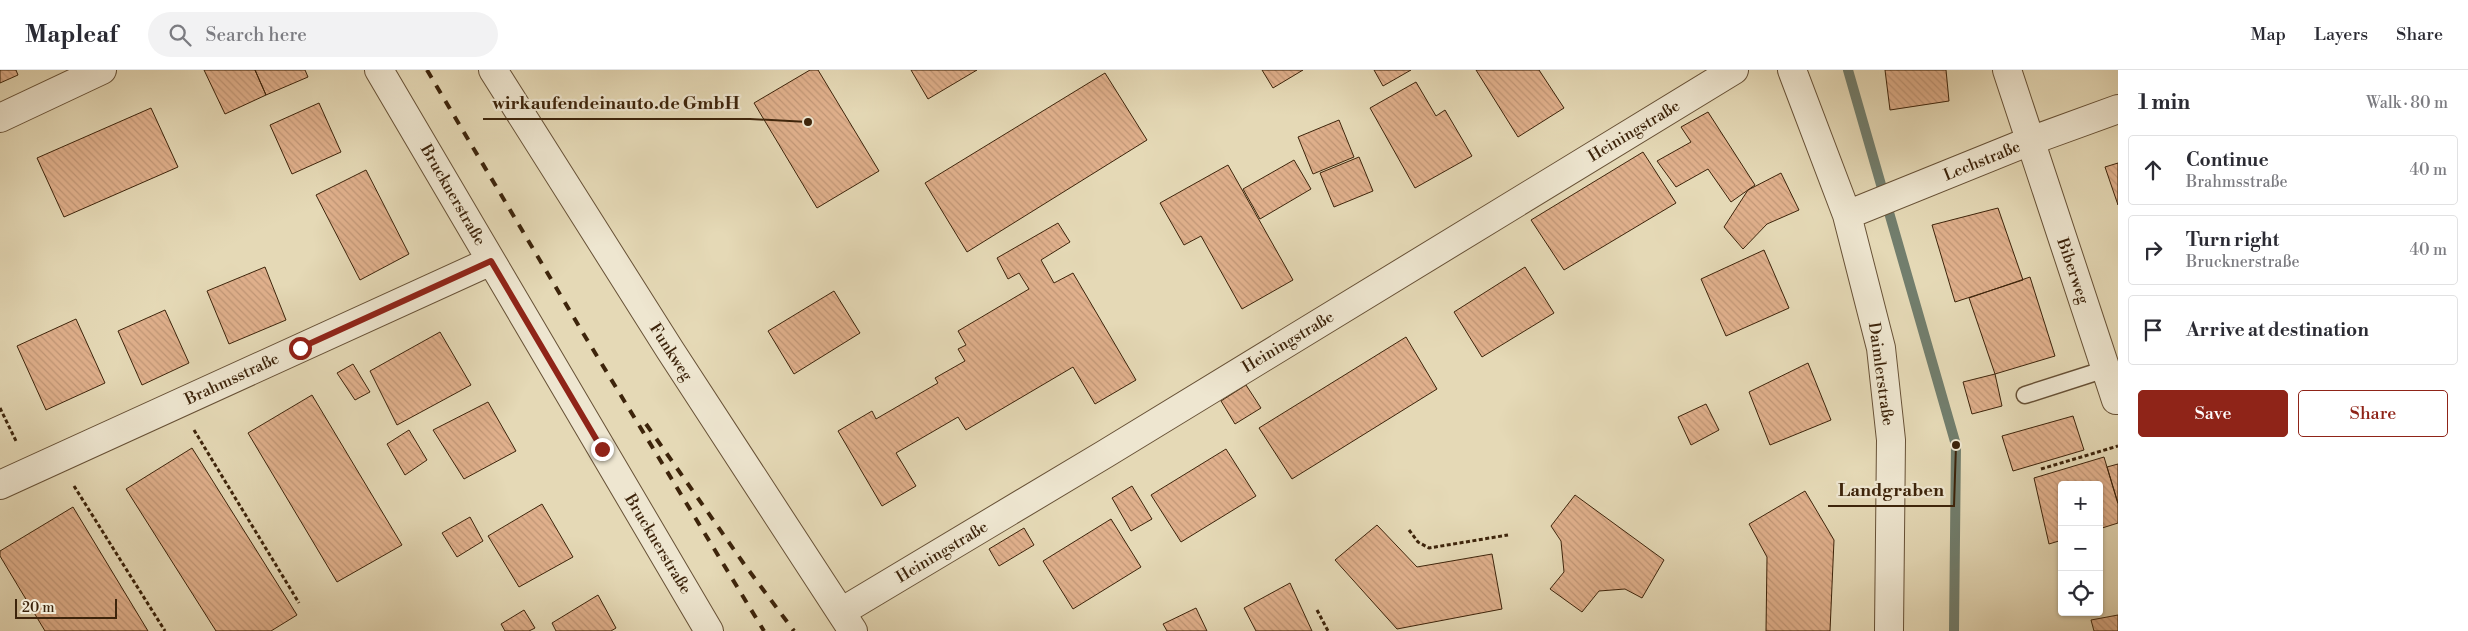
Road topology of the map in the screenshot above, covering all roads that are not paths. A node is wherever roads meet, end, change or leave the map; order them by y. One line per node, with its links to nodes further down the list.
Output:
1 (102, 70): 8 (street)
2 (379, 70): 11 (street, Brucknerstraße)
3 (493, 70): 16 (street, Funkweg)
4 (1734, 70): 16 (street, Heiningstraße)
5 (1792, 70): 10 (street, Daimlerstraße)
6 (2007, 70): 9 (street, Biberweg)
7 (2118, 109): 9 (street, Lechstraße)
8 (0, 118)
9 (2030, 141): 10 (street, Lechstraße); 12 (street, Biberweg)
10 (1859, 210): 18 (street, Daimlerstraße)
11 (491, 261): 15 (street, Brahmsstraße); 17 (street, Brucknerstraße)
12 (2106, 369): 13 (lane); 14 (street, Biberweg)
13 (2025, 395)
14 (2116, 400)
15 (0, 485)
16 (847, 621)
17 (709, 631)
18 (1888, 631)

